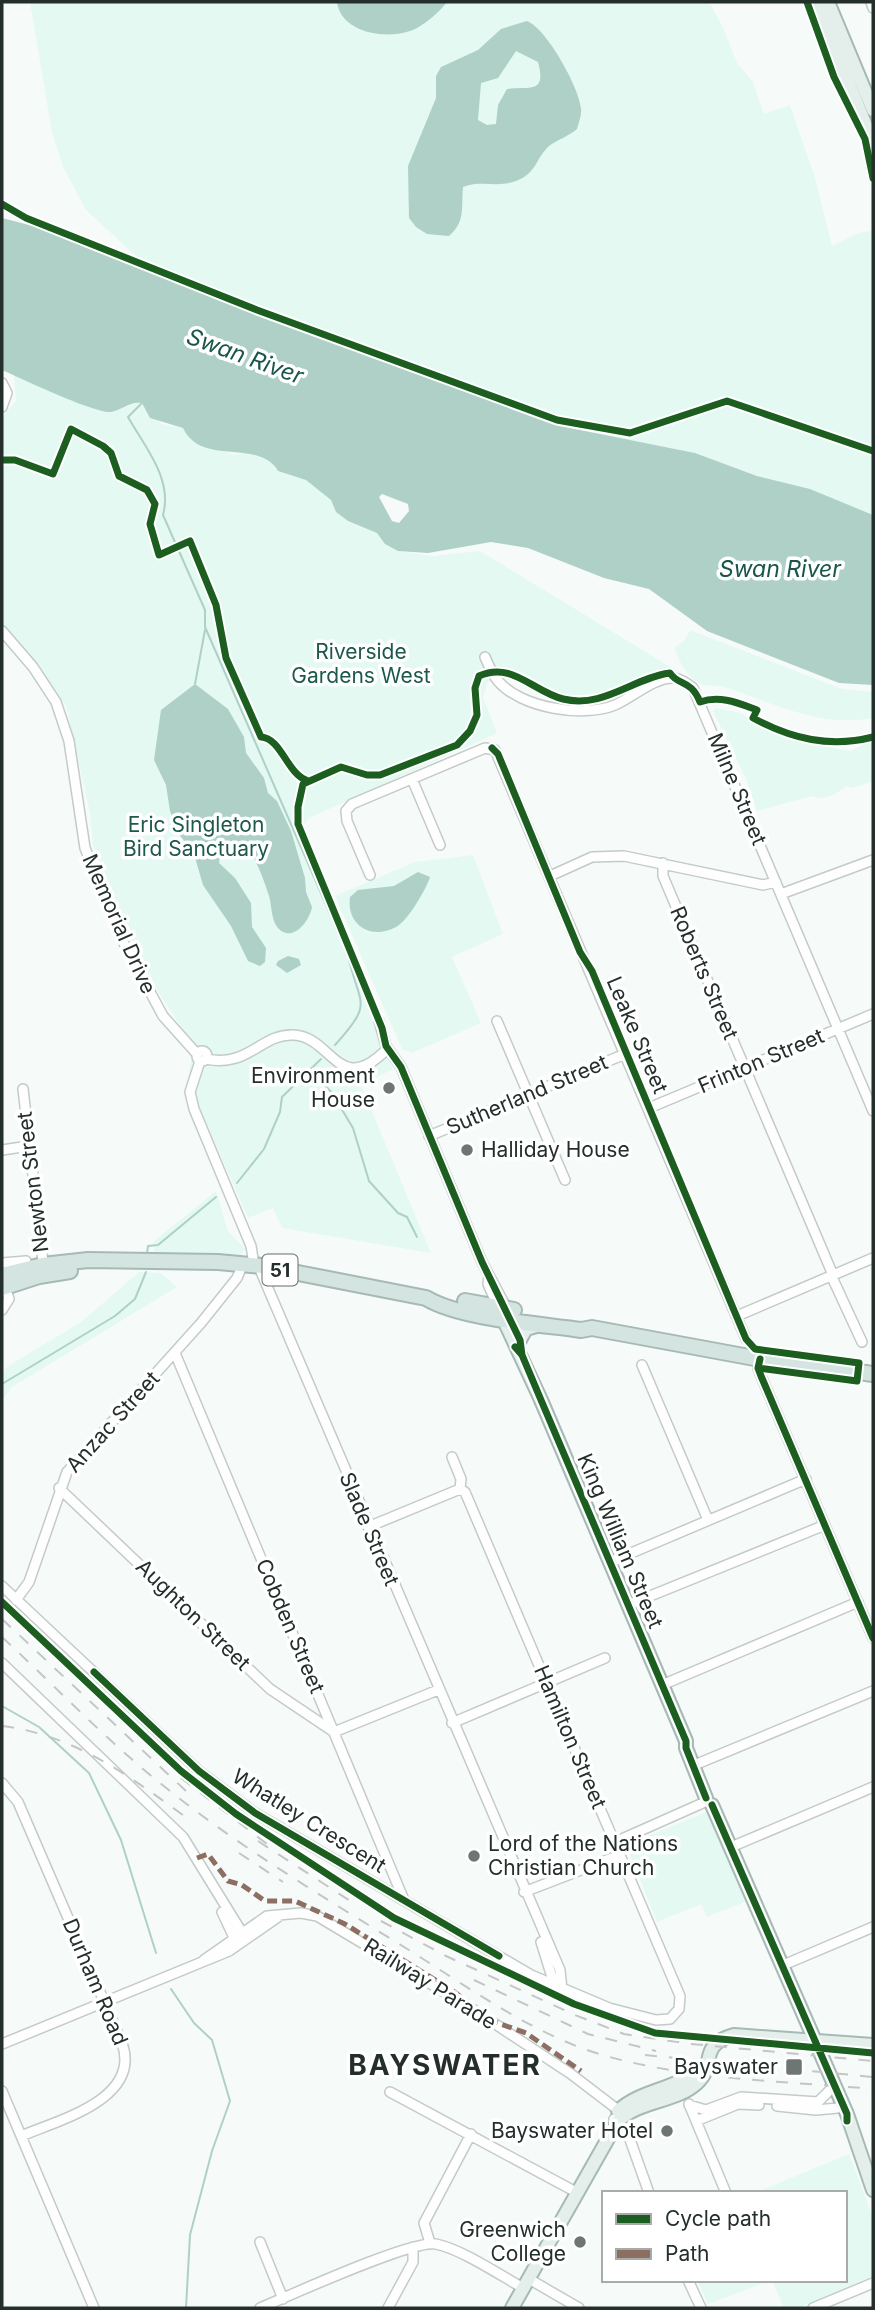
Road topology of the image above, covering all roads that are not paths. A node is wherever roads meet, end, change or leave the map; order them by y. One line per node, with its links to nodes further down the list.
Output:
1 (816, 2): 6 (main road)
2 (828, 2): 5 (main road)
3 (871, 2): 4 (street)
4 (873, 8)
5 (873, 110)
6 (873, 143)
7 (873, 153): 8 (main road)
8 (873, 166)
9 (2, 383): 10 (street)
10 (2, 407)
11 (2, 631): 27 (street, Memorial Drive)
12 (485, 657): 19 (street, Milne Street)
13 (412, 779): 14 (street); 17 (street); 18 (street, Leake Street)
14 (440, 845)
15 (873, 860): 20 (street)
16 (663, 863): 18 (street); 19 (street); 28 (street, Roberts Street)
17 (370, 875)
18 (550, 876): 26 (street, Leake Street)
19 (776, 882): 20 (street, Milne Street)
20 (781, 894): 24 (street, Milne Street)
21 (873, 1014): 24 (street, Frinton Street)
22 (379, 1021): 25 (street, King William Street)
23 (498, 1021): 30 (street)
24 (838, 1028): 28 (street, Frinton Street); 32 (street, Milne Street)
25 (387, 1049): 27 (street); 33 (street, King William Street)
26 (625, 1054): 30 (street, Sutherland Street); 31 (street, Leake Street)
27 (201, 1058): 40 (street, Slade Street)
28 (744, 1068): 31 (street, Frinton Street); 42 (street, Roberts Street)
29 (23, 1089): 34 (street, Newton Street)
30 (528, 1094): 33 (street, Sutherland Street); 36 (street)
31 (649, 1108): 46 (street, Leake Street)
32 (873, 1111)
33 (429, 1136): 45 (street, King William Street)
34 (29, 1146): 35 (street); 41 (street, Newton Street)
35 (2, 1150)
36 (565, 1180)
37 (873, 1258): 42 (street)
38 (26, 1261): 39 (street)
39 (2, 1263)
40 (253, 1265): 41 (highway, 51); 45 (highway, 51); 52 (street, Anzac Street); 63 (street, Slade Street)
41 (44, 1270): 43 (highway, 51)
42 (832, 1275): 46 (street); 51 (street, Roberts Street)
43 (3, 1282): 44 (street)
44 (2, 1310)
45 (504, 1313): 47 (highway, 51); 48 (highway, 51); 50 (main road, King William Street); 53 (main road, King William Street)
46 (737, 1316): 49 (street, Leake Street)
47 (544, 1325): 48 (highway, 51); 50 (main road)
48 (592, 1328): 54 (highway, 51)
49 (746, 1339)
50 (520, 1340): 53 (main road, King William Street)
51 (862, 1342)
52 (175, 1353): 59 (street, Anzac Street); 77 (street, Cobden Street)
53 (522, 1355): 64 (main road, King William Street)
54 (760, 1359): 56 (highway, 51); 58 (street)
55 (642, 1365): 61 (street)
56 (873, 1374)
57 (452, 1457): 60 (street, Hamilton Street)
58 (806, 1479): 61 (street); 62 (street)
59 (59, 1488): 66 (street, Anzac Street); 77 (street, Aughton Street)
60 (460, 1489): 63 (street); 72 (street, Hamilton Street)
61 (708, 1520): 64 (street)
62 (825, 1525): 67 (street); 68 (street)
63 (368, 1527): 74 (street, Slade Street)
64 (610, 1562): 68 (main road, King William Street)
65 (2, 1586): 66 (street, Whatley Crescent)
66 (16, 1600): 86 (street, Whatley Crescent)
67 (858, 1602): 69 (street); 73 (street)
68 (628, 1605): 73 (main road, King William Street)
69 (873, 1639)
70 (605, 1658): 72 (street)
71 (2, 1663): 88 (street)
72 (546, 1681): 76 (street); 82 (street, Hamilton Street)
73 (662, 1685): 78 (main road, King William Street)
74 (438, 1690): 76 (street, Slade Street); 77 (street)
75 (873, 1691): 78 (street)
76 (452, 1723): 85 (street, Slade Street)
77 (334, 1732): 86 (street, Cobden Street)
78 (696, 1765): 81 (main road, King William Street)
79 (2, 1783): 91 (street, Durham Road)
80 (873, 1787): 83 (street)
81 (709, 1801): 82 (street); 83 (main road, King William Street)
82 (615, 1842): 84 (street, Hamilton Street)
83 (731, 1847): 89 (main road, King William Street)
84 (620, 1855): 85 (street); 92 (street, Hamilton Street)
85 (525, 1892): 90 (street, Slade Street)
86 (404, 1900): 90 (street, Whatley Crescent)
87 (873, 1927): 89 (street)
88 (240, 1939): 91 (street, Railway Parade); 102 (street, Railway Parade)
89 (781, 1966): 93 (main road, King William Street); 93 (main road, King William Street)
90 (559, 1989): 92 (street, Whatley Crescent)
91 (104, 2001): 94 (street, Railway Parade); 106 (street, Durham Road)
92 (673, 2017)
93 (812, 2039): 95 (main road); 96 (main road); 97 (main road); 104 (main road)
94 (2, 2044)
95 (873, 2045)
96 (681, 2087): 100 (street); 102 (main road); 102 (main road)
97 (831, 2089): 100 (street); 101 (main road)
98 (2, 2091): 106 (street)
99 (390, 2092): 105 (street)
100 (690, 2105): 103 (street)
101 (838, 2108): 103 (street); 104 (main road)
102 (619, 2117): 110 (street); 112 (main road)
103 (696, 2121): 111 (street)
104 (846, 2121): 107 (main road)
105 (471, 2134): 112 (street); 114 (street)
106 (21, 2136): 120 (street)
107 (859, 2151): 108 (main road); 109 (main road)
108 (873, 2173)
109 (873, 2190)
110 (648, 2191)
111 (725, 2191)
112 (576, 2192): 118 (main road)
113 (260, 2242): 119 (street)
114 (430, 2243): 115 (street); 118 (street)
115 (413, 2247): 119 (street); 122 (street)
116 (689, 2282): 125 (street)
117 (873, 2283): 126 (street)
118 (526, 2284): 123 (main road); 124 (street)
119 (283, 2299): 121 (street)
120 (94, 2308)
121 (260, 2308)
122 (388, 2308)
123 (512, 2308)
124 (579, 2308)
125 (701, 2308)
126 (813, 2308)

